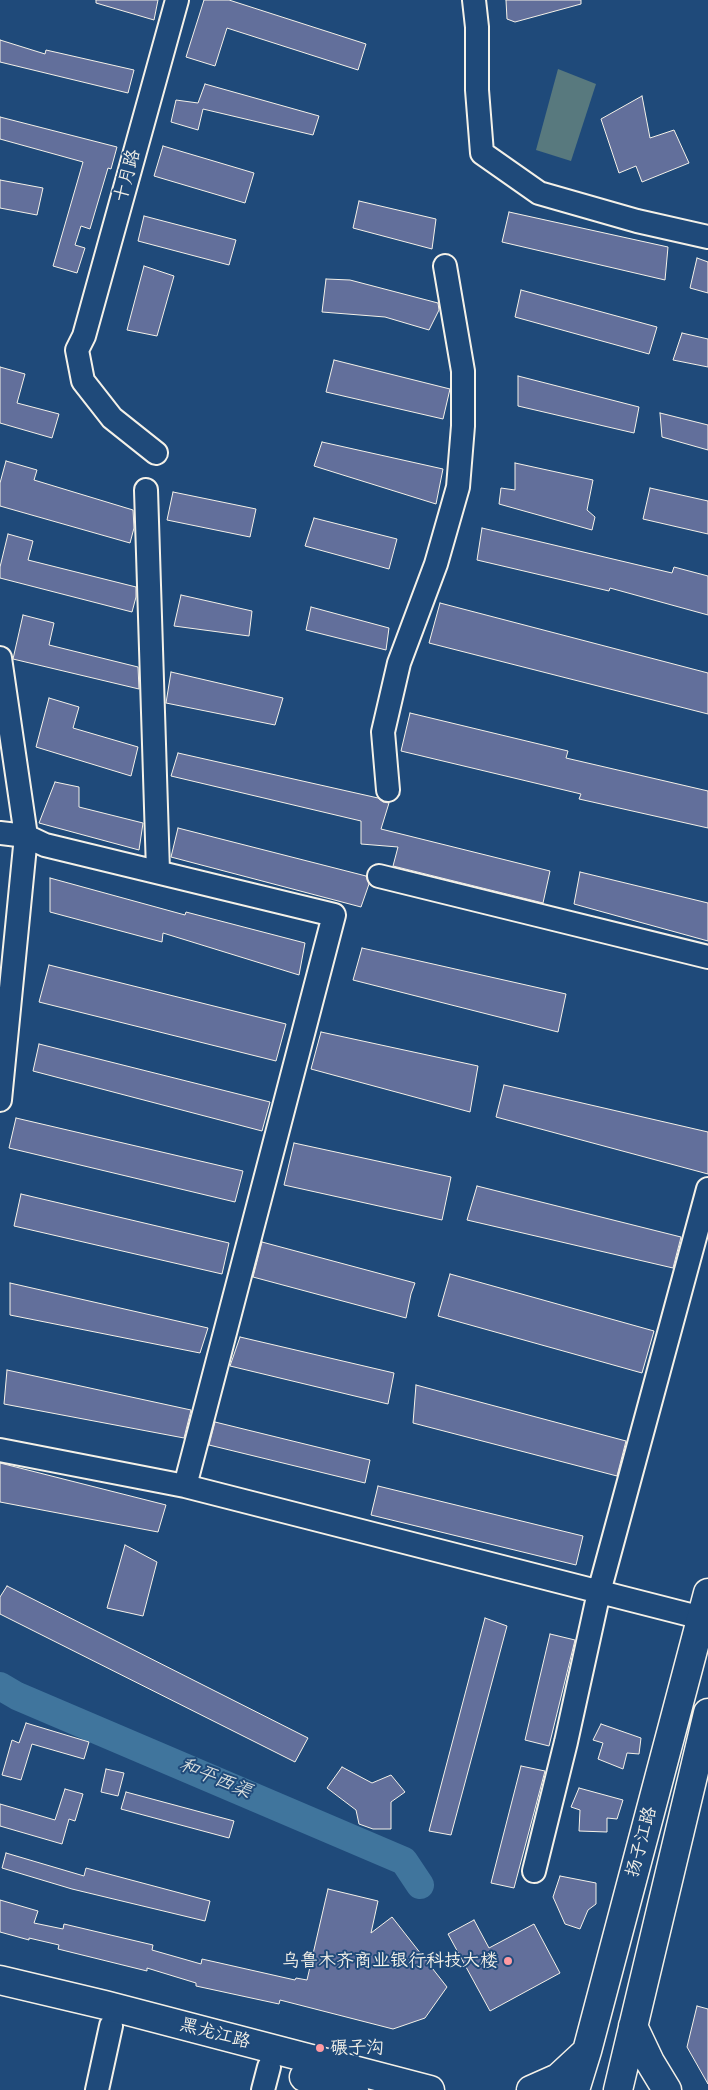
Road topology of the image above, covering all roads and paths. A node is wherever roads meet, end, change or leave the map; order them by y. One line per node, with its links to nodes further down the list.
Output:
1 (177, 0): 5 (street, 十月路)
2 (474, 0): 3 (street)
3 (708, 237)
4 (445, 266): 8 (street)
5 (156, 453)
6 (146, 490): 11 (street)
7 (0, 658): 10 (street)
8 (388, 790)
9 (0, 833): 10 (street)
10 (26, 836): 11 (street); 14 (street)
11 (158, 871): 17 (street)
12 (379, 876): 13 (street)
13 (708, 957)
14 (0, 1100)
15 (708, 1189): 18 (street)
16 (0, 1450): 17 (street)
17 (185, 1486): 18 (street)
18 (599, 1592): 19 (street); 21 (street)
19 (705, 1605): 26 (main road, 扬子江路)
20 (708, 1713): 25 (main road, 扬子江路)
21 (534, 1871)
22 (0, 1980): 30 (main road, 黑龙江路)
23 (0, 1998): 24 (main road, 黑龙江路)
24 (111, 2026): 27 (main road, 黑龙江路); 28 (street)
25 (633, 2026): 33 (main road, 扬子江路); 34 (main road)
26 (587, 2051): 31 (main road); 32 (main road, 扬子江路)
27 (266, 2079): 29 (main road, 黑龙江路)
28 (98, 2090)
29 (354, 2090)
30 (430, 2090)
31 (530, 2090)
32 (575, 2090)
33 (618, 2090)
34 (667, 2090)

